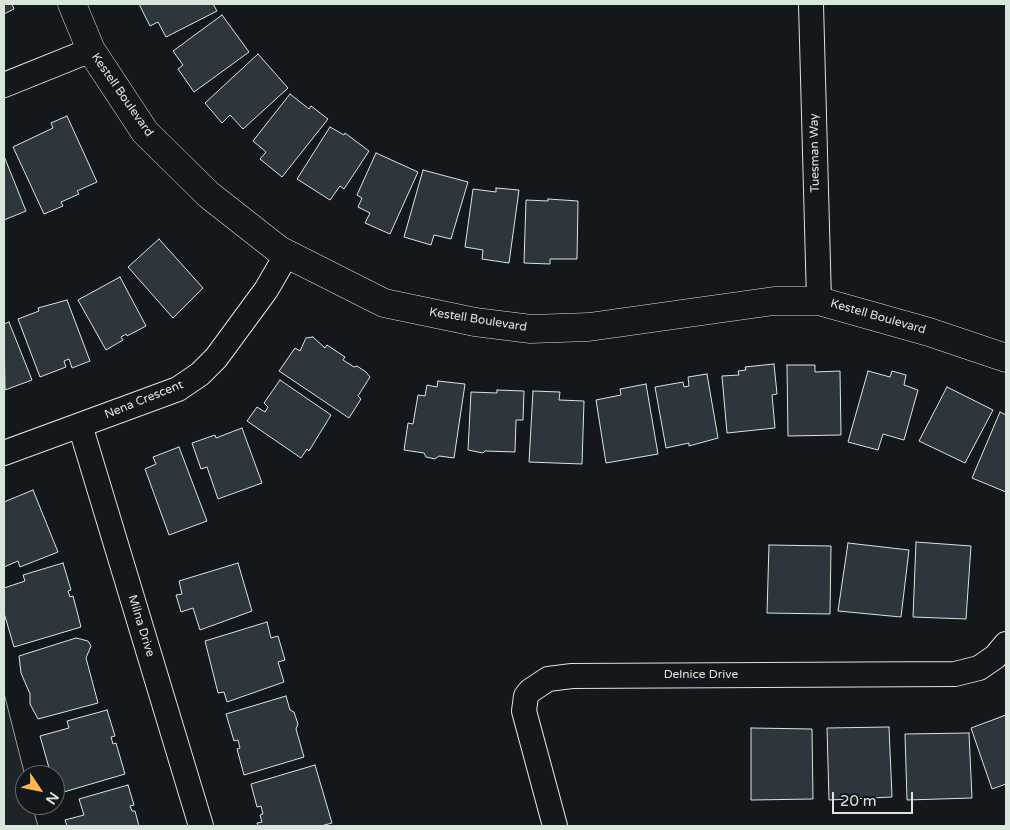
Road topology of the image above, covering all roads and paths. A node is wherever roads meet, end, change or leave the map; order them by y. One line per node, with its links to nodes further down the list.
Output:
1 (72, 4): 3 (street, Kestell Boulevard)
2 (812, 4): 6 (street, Tuesman Way)
3 (91, 50): 4 (street); 5 (street, Kestell Boulevard)
4 (4, 85)
5 (287, 254): 6 (street, Kestell Boulevard); 8 (street, Nena Crescent)
6 (819, 301): 7 (street, Kestell Boulevard)
7 (1006, 358)
8 (80, 425): 9 (street, Nena Crescent); 11 (street, Milna Drive)
9 (4, 453)
10 (1006, 644): 12 (street, Delnice Drive)
11 (201, 826)
12 (555, 826)

